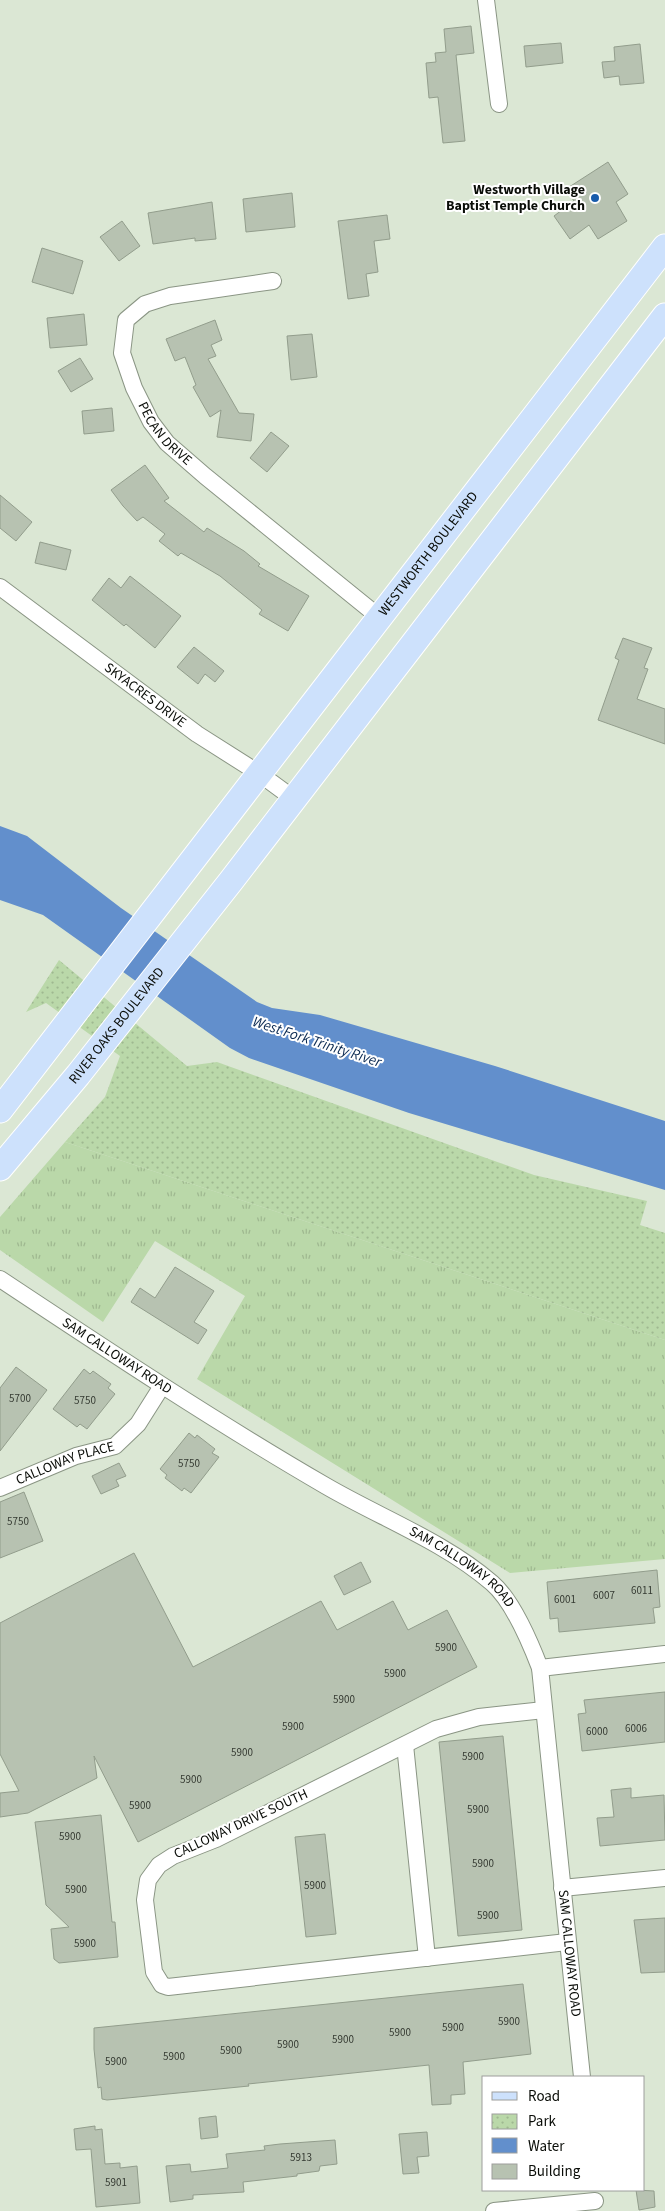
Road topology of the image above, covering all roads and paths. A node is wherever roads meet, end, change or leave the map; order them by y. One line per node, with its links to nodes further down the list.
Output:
1 (486, 0): 2 (street)
2 (499, 104)
3 (664, 250): 7 (main road, WESTWORTH BOULEVARD)
4 (273, 280): 7 (street, PECAN DRIVE)
5 (665, 316): 9 (main road)
6 (0, 587): 8 (street, SKYACRES DRIVE)
7 (379, 617): 8 (main road, WESTWORTH BOULEVARD)
8 (260, 774): 9 (street, SKYACRES DRIVE); 10 (main road, WESTWORTH BOULEVARD)
9 (294, 799): 11 (main road, RIVER OAKS BOULEVARD)
10 (0, 1110)
11 (0, 1168)
12 (0, 1279): 13 (street, SAM CALLOWAY ROAD)
13 (162, 1386): 14 (street, CALLOWAY PLACE); 16 (street, SAM CALLOWAY ROAD)
14 (0, 1488)
15 (665, 1654): 16 (street)
16 (540, 1668): 17 (street, SAM CALLOWAY ROAD)
17 (544, 1710): 18 (street, CALLOWAY DRIVE SOUTH); 20 (street, SAM CALLOWAY ROAD)
18 (405, 1745): 22 (street); 22 (street, CALLOWAY DRIVE SOUTH)
19 (665, 1878): 20 (street)
20 (562, 1888): 21 (street, SAM CALLOWAY ROAD)
21 (567, 1942): 22 (street, CALLOWAY DRIVE SOUTH); 23 (street, SAM CALLOWAY ROAD)
22 (427, 1958)
23 (582, 2076)
24 (595, 2201): 25 (street)
25 (494, 2211)

